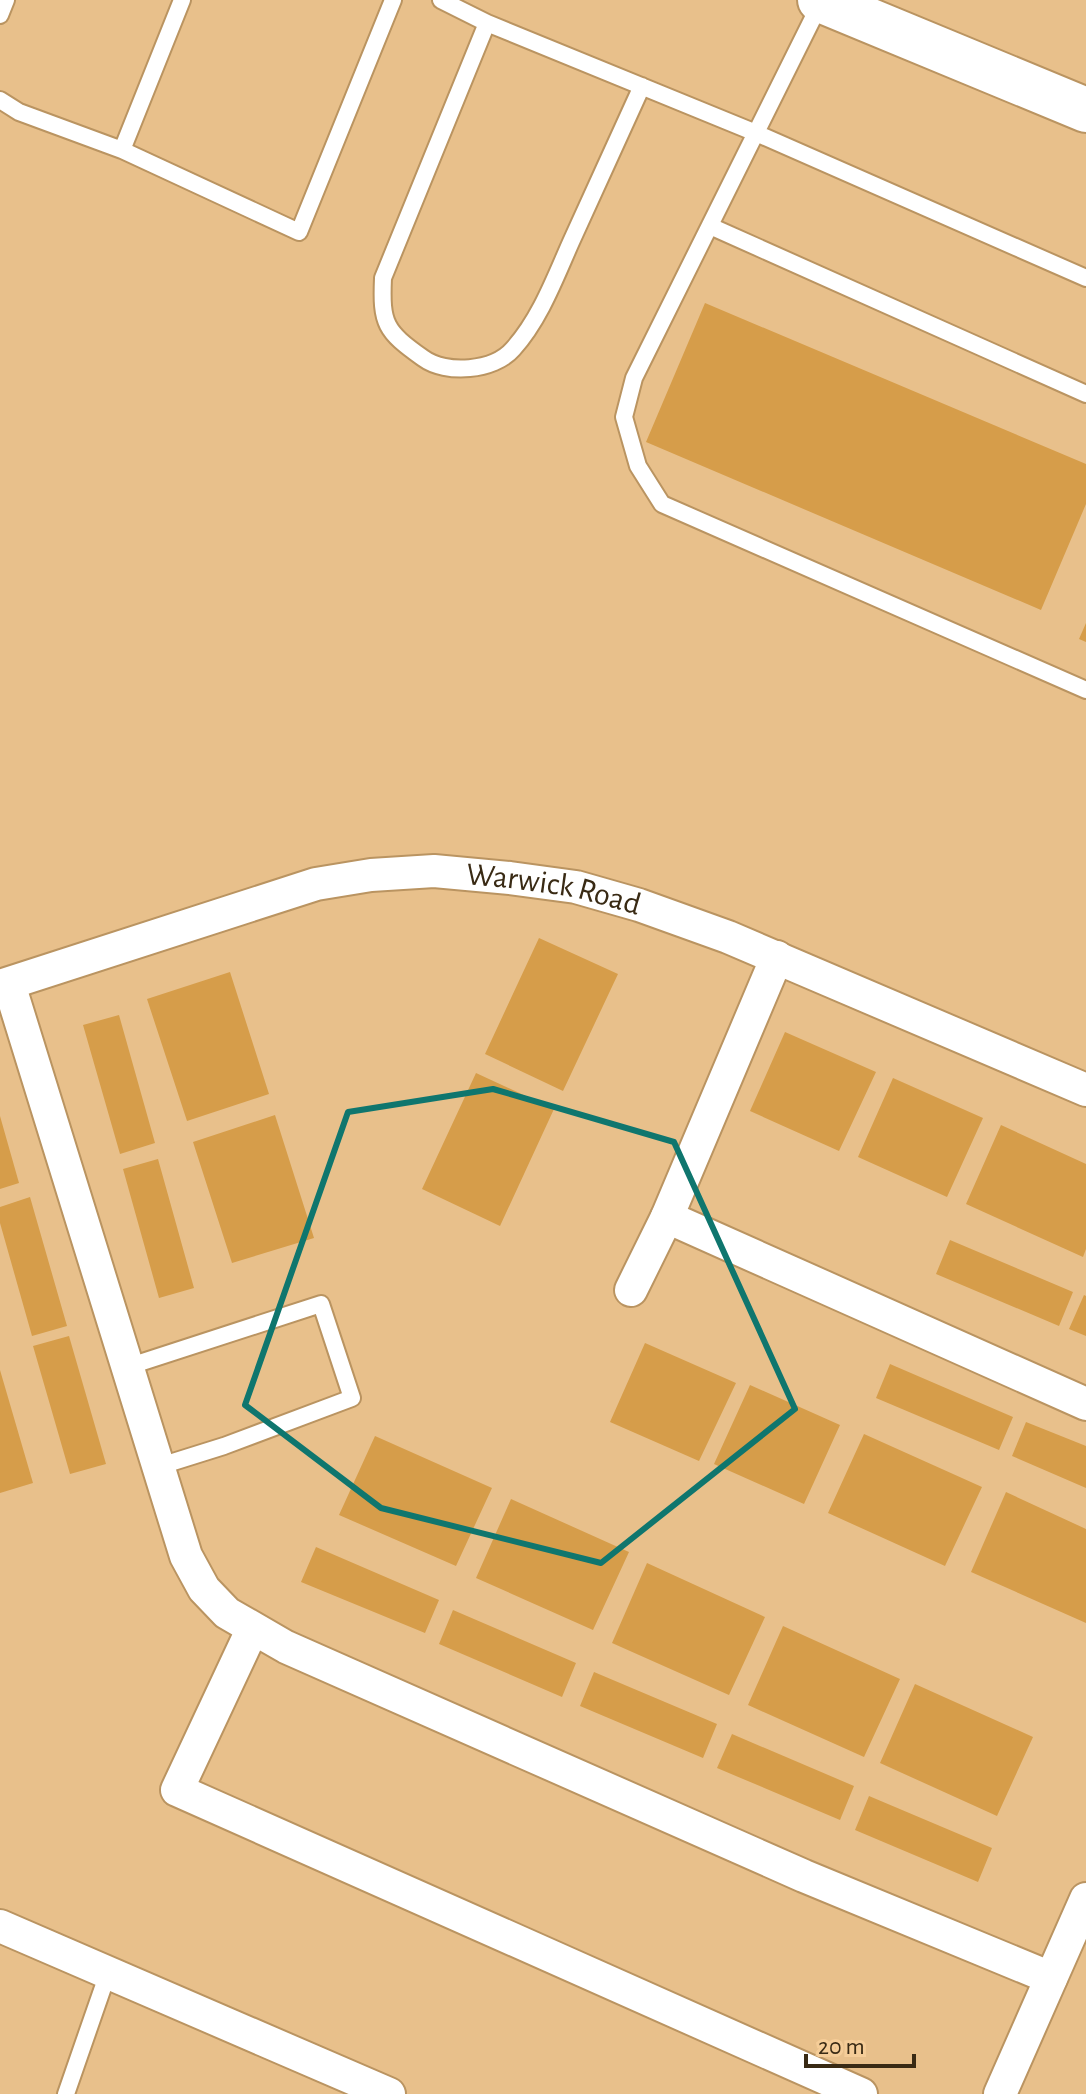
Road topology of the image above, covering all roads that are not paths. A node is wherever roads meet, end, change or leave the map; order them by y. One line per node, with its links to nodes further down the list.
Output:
1 (6, 0): 6 (lane)
2 (182, 0): 12 (lane)
3 (393, 0): 12 (lane)
4 (821, 0): 10 (street); 11 (lane)
5 (453, 3): 7 (lane)
6 (0, 15)
7 (487, 23): 8 (lane); 8 (lane)
8 (642, 86): 11 (lane)
9 (0, 100): 12 (lane)
10 (1086, 110)
11 (756, 133): 13 (lane); 14 (lane)
12 (122, 150)
13 (710, 226): 15 (lane); 16 (lane)
14 (1086, 278)
15 (1086, 394)
16 (1086, 690)
17 (777, 957): 18 (street, Warwick Road); 19 (street, Warwick Road); 20 (street)
18 (5, 985): 22 (street)
19 (1086, 1090)
20 (667, 1217): 21 (street); 23 (street)
21 (631, 1290)
22 (127, 1367): 24 (street); 24 (lane)
23 (1086, 1404)
24 (157, 1467): 25 (street)
25 (252, 1630): 29 (street); 32 (street)
26 (1086, 1899): 29 (street)
27 (0, 1926): 28 (street)
28 (108, 1973): 30 (lane); 31 (street)
29 (1051, 1978): 33 (street)
30 (66, 2094)
31 (389, 2094)
32 (861, 2094)
33 (1000, 2094)

